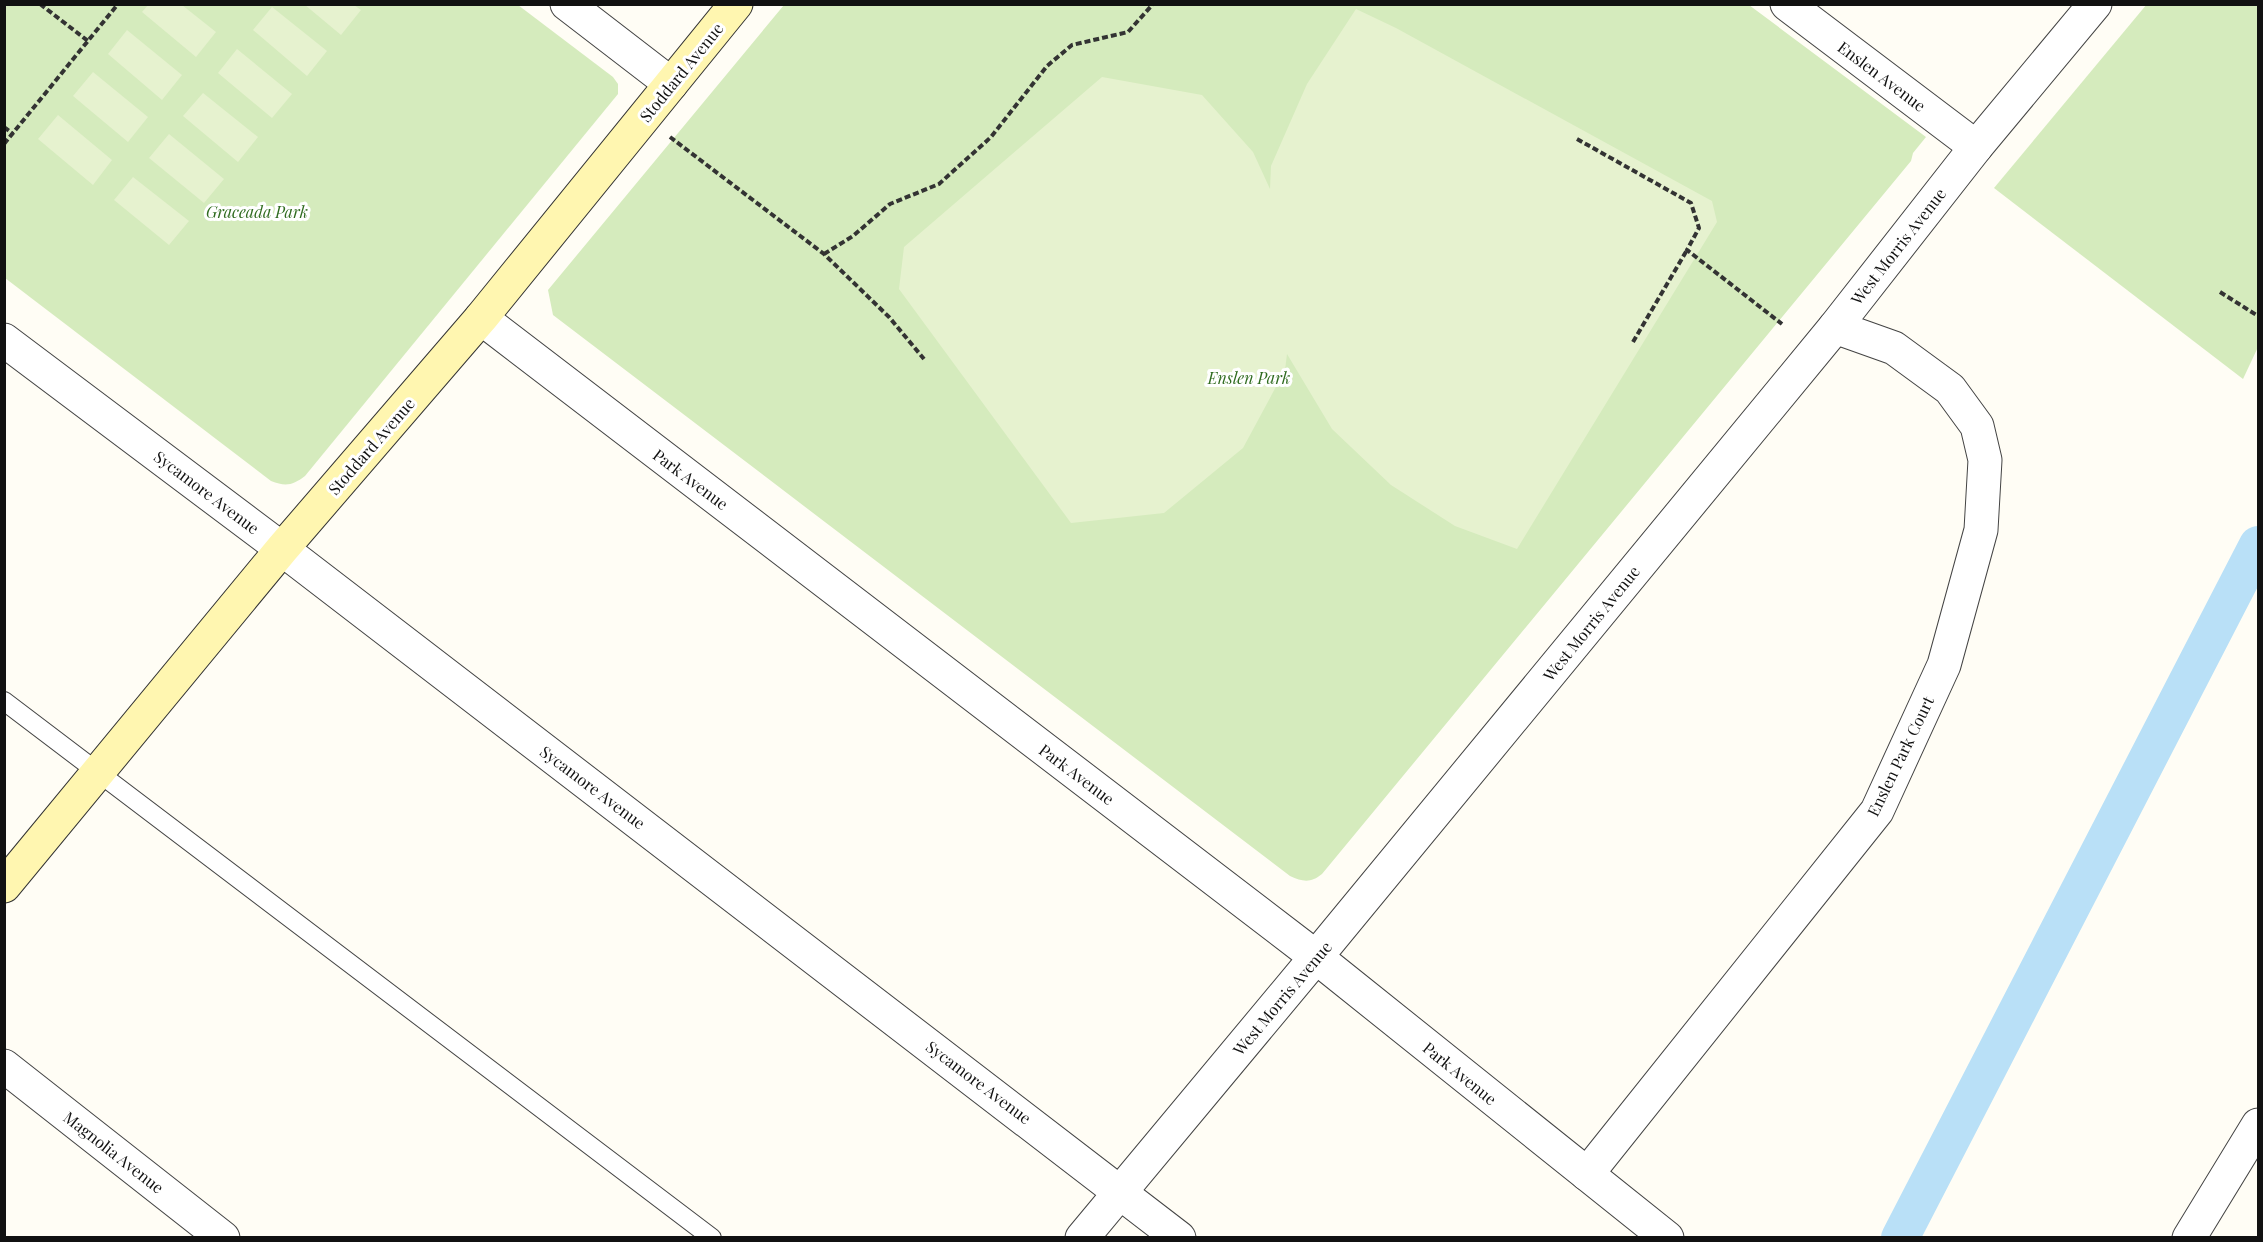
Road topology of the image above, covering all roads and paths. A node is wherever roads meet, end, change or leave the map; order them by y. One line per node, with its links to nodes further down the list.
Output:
1 (40, 4): 8 (path)
2 (118, 4): 8 (path)
3 (567, 4): 9 (street)
4 (736, 4): 9 (street, Stoddard Avenue)
5 (1153, 4): 17 (path)
6 (1787, 4): 15 (street, Enslen Avenue)
7 (2095, 4): 15 (street, West Morris Avenue)
8 (88, 41): 11 (path)
9 (671, 84): 20 (street, Stoddard Avenue)
10 (4, 127): 11 (path)
11 (13, 134): 14 (path)
12 (670, 137): 17 (path)
13 (1577, 139): 16 (path)
14 (4, 144)
15 (1976, 147): 22 (street, West Morris Avenue)
16 (1687, 250): 21 (path); 24 (path)
17 (824, 254): 25 (path)
18 (2220, 292): 19 (path)
19 (2259, 316)
20 (481, 318): 26 (street, Stoddard Avenue); 30 (street, Park Avenue)
21 (1782, 324)
22 (1835, 327): 30 (street, West Morris Avenue); 33 (street, Enslen Park Court)
23 (4, 340): 26 (street, Sycamore Avenue)
24 (1633, 342)
25 (924, 359)
26 (282, 549): 28 (street, Stoddard Avenue); 34 (street, Sycamore Avenue)
27 (4, 701): 28 (lane)
28 (99, 773): 29 (street, Stoddard Avenue); 36 (lane)
29 (4, 886)
30 (1316, 957): 33 (street, Park Avenue); 34 (street, West Morris Avenue)
31 (4, 1066): 35 (street, Magnolia Avenue)
32 (2259, 1125): 40 (street)
33 (1587, 1174): 39 (street, Park Avenue)
34 (1121, 1191): 37 (street, West Morris Avenue); 38 (street, Sycamore Avenue)
35 (223, 1238)
36 (712, 1238)
37 (1082, 1238)
38 (1179, 1238)
39 (1667, 1238)
40 (2189, 1238)

